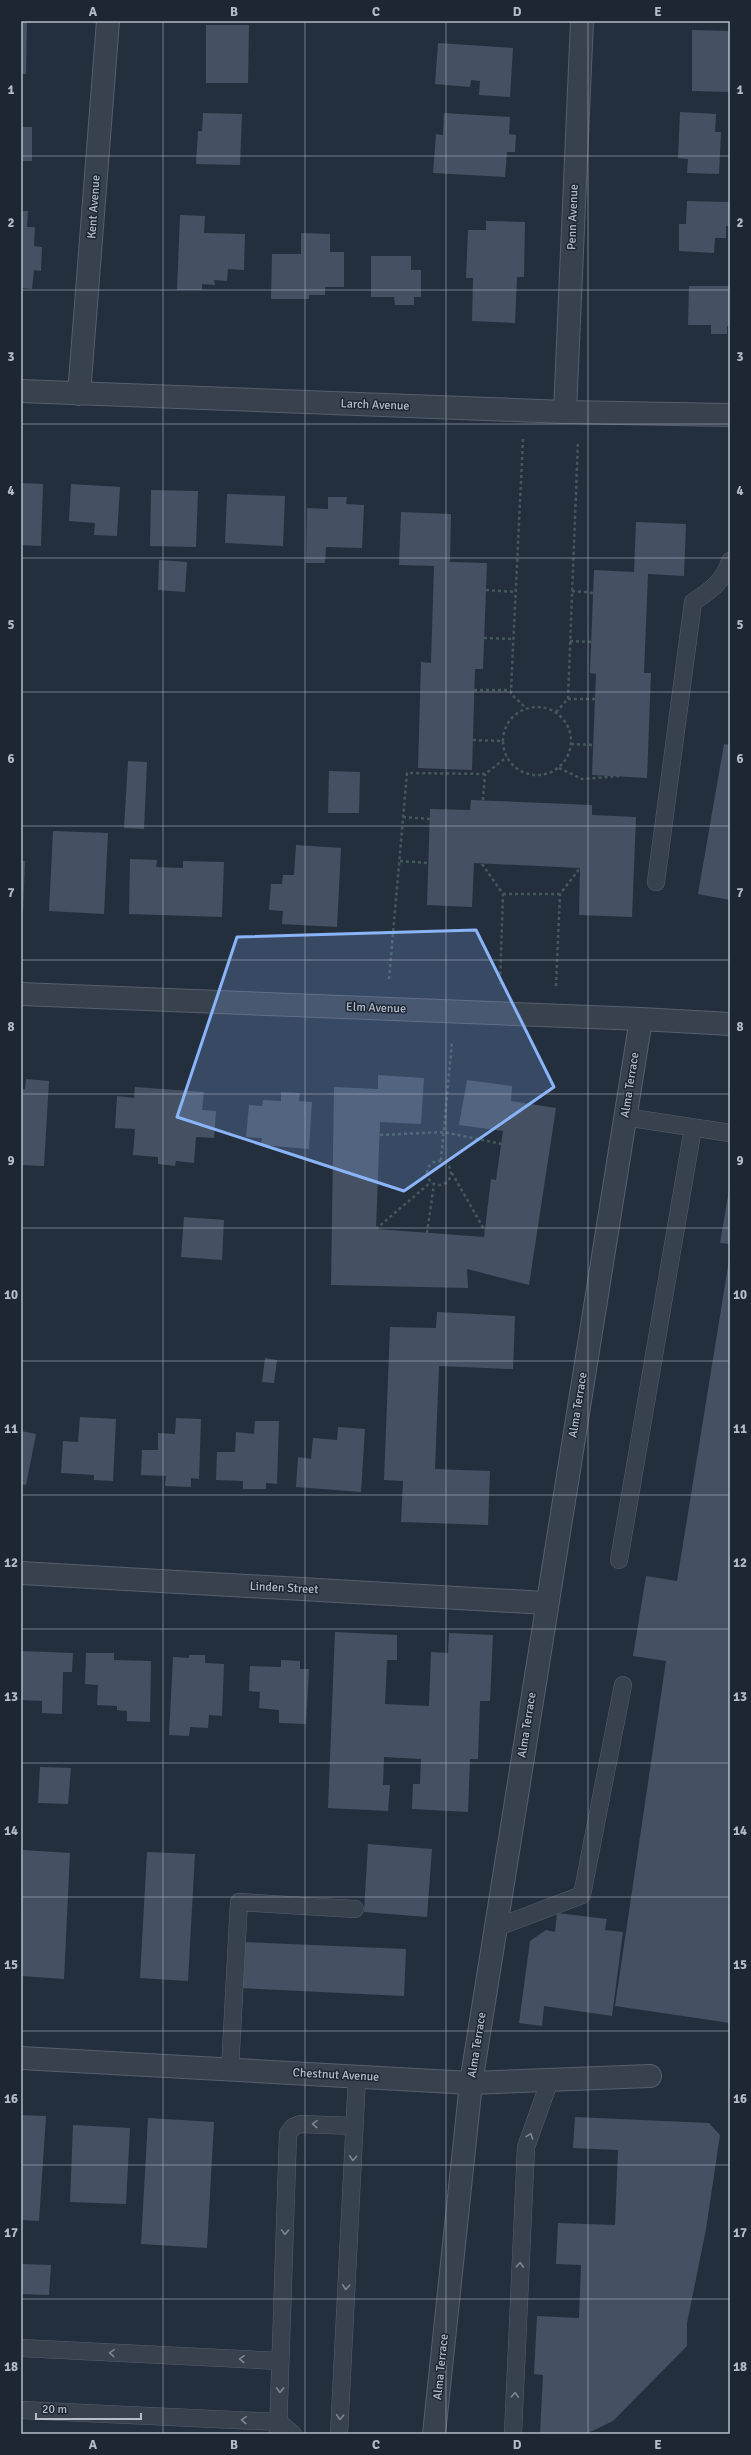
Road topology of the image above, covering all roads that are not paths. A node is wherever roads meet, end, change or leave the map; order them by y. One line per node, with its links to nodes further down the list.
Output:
1 (108, 21): 4 (street, Kent Avenue)
2 (582, 21): 5 (street, Penn Avenue)
3 (21, 391): 4 (street, Larch Avenue)
4 (79, 394): 5 (street, Larch Avenue)
5 (572, 412): 6 (street, Larch Avenue)
6 (730, 415)
7 (730, 561): 8 (lane)
8 (656, 882)
9 (21, 994): 10 (street, Elm Avenue)
10 (641, 1019): 11 (street, Elm Avenue); 12 (street, Alma Terrace)
11 (730, 1024)
12 (625, 1118): 13 (lane); 17 (street, Alma Terrace)
13 (693, 1128): 14 (lane); 15 (lane)
14 (730, 1133)
15 (619, 1560)
16 (21, 1573): 17 (street, Linden Street)
17 (546, 1603): 20 (street, Alma Terrace)
18 (623, 1685): 20 (lane)
19 (355, 1909): 22 (lane)
20 (495, 1928): 26 (street, Alma Terrace)
21 (21, 2058): 22 (street, Chestnut Avenue)
22 (230, 2069): 24 (street, Chestnut Avenue)
23 (650, 2076): 25 (street, Chestnut Avenue)
24 (357, 2077): 26 (street, Chestnut Avenue); 27 (lane)
25 (550, 2080): 26 (street, Chestnut Avenue); 35 (lane, one-way to 25)
26 (471, 2083): 34 (street, Alma Terrace)
27 (354, 2126): 29 (lane, one-way to 29); 33 (lane, one-way to 33)
28 (21, 2348): 29 (lane, one-way to 28)
29 (280, 2361): 31 (lane, one-way to 31)
30 (21, 2410): 31 (lane, one-way to 30)
31 (279, 2428): 32 (lane)
32 (293, 2434)
33 (339, 2434)
34 (434, 2434)
35 (513, 2434)

